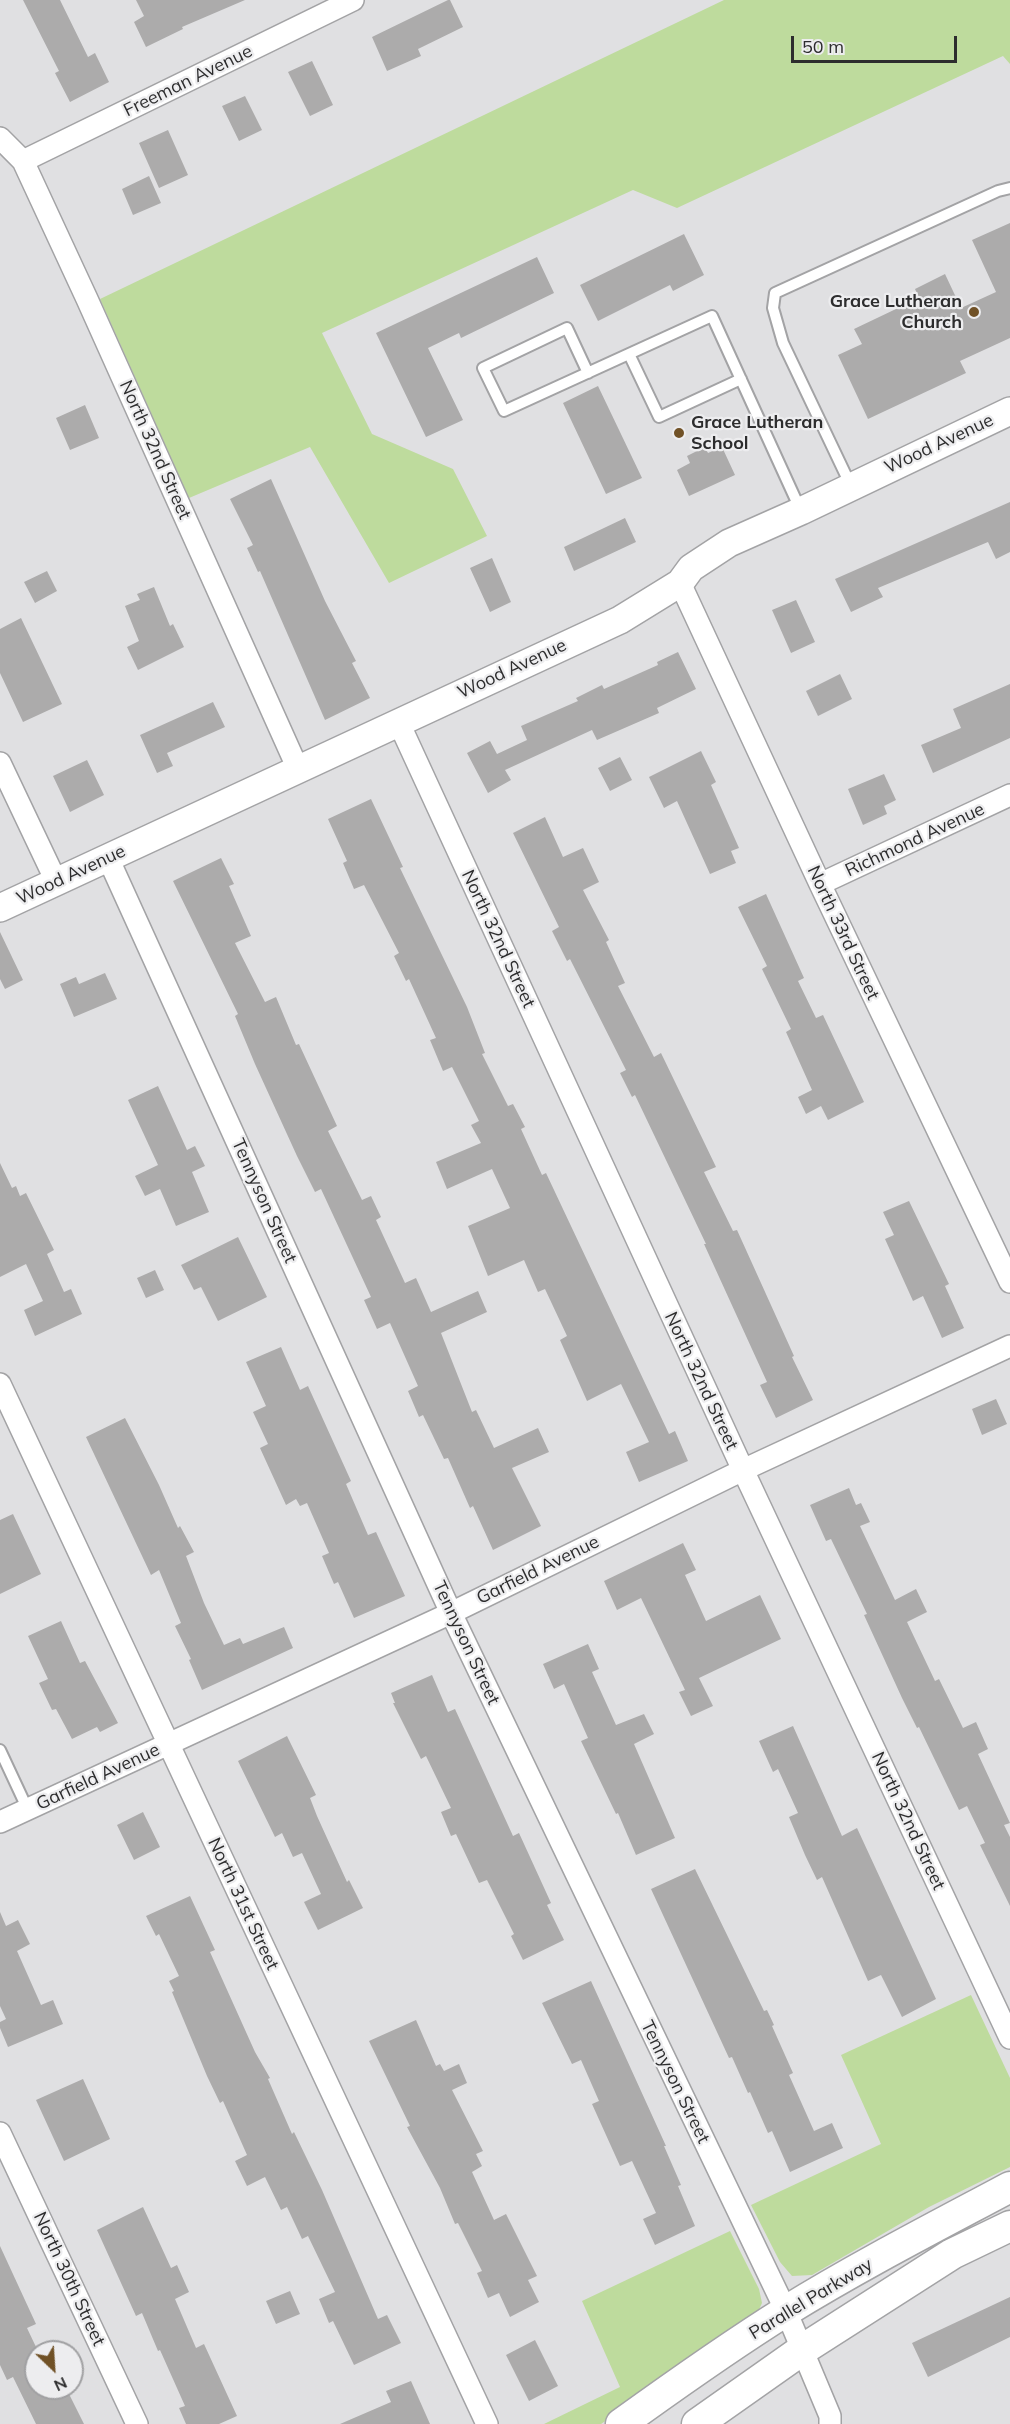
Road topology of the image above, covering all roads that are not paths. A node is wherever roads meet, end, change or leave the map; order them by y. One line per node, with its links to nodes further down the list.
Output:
1 (353, 0): 3 (street, Freeman Avenue)
2 (0, 138): 3 (street, North 32nd Street)
3 (23, 161): 14 (street, North 32nd Street)
4 (1010, 188): 9 (lane)
5 (629, 354): 6 (lane); 7 (lane); 7 (lane)
6 (588, 373): 6 (lane)
7 (741, 379): 10 (lane)
8 (1010, 411): 9 (street, Wood Avenue)
9 (851, 486): 10 (street, Wood Avenue)
10 (801, 511): 11 (street, Wood Avenue)
11 (680, 583): 12 (street, Wood Avenue); 18 (street, North 33rd Street)
12 (398, 721): 14 (street, Wood Avenue); 23 (street, North 32nd Street)
13 (0, 763): 17 (street)
14 (298, 769): 16 (street, Wood Avenue)
15 (1010, 795): 18 (street, Richmond Avenue)
16 (108, 858): 17 (street, Wood Avenue); 24 (street, Tennyson Street)
17 (56, 881): 19 (street, Wood Avenue)
18 (820, 884): 20 (street, North 33rd Street)
19 (0, 908)
20 (1010, 1282)
21 (1010, 1347): 23 (street, Garfield Avenue)
22 (0, 1384): 25 (street, North 31st Street)
23 (742, 1470): 24 (street, Garfield Avenue); 29 (street, North 32nd Street)
24 (451, 1613): 25 (street, Garfield Avenue); 33 (street, Tennyson Street)
25 (168, 1745): 27 (street, Garfield Avenue); 36 (street, North 31st Street)
26 (0, 1750): 27 (lane)
27 (28, 1810): 28 (street, Garfield Avenue)
28 (0, 1822)
29 (1010, 2038)
30 (0, 2133): 35 (street, North 30th Street)
31 (1010, 2187): 33 (main road, Parallel Parkway)
32 (1010, 2226): 34 (main road, Parallel Parkway)
33 (786, 2311): 34 (street, Tennyson Street); 37 (main road, Parallel Parkway)
34 (802, 2350): 38 (main road, Parallel Parkway); 39 (street, Tennyson Street)
35 (137, 2424)
36 (487, 2424)
37 (621, 2424)
38 (697, 2424)
39 (830, 2424)

